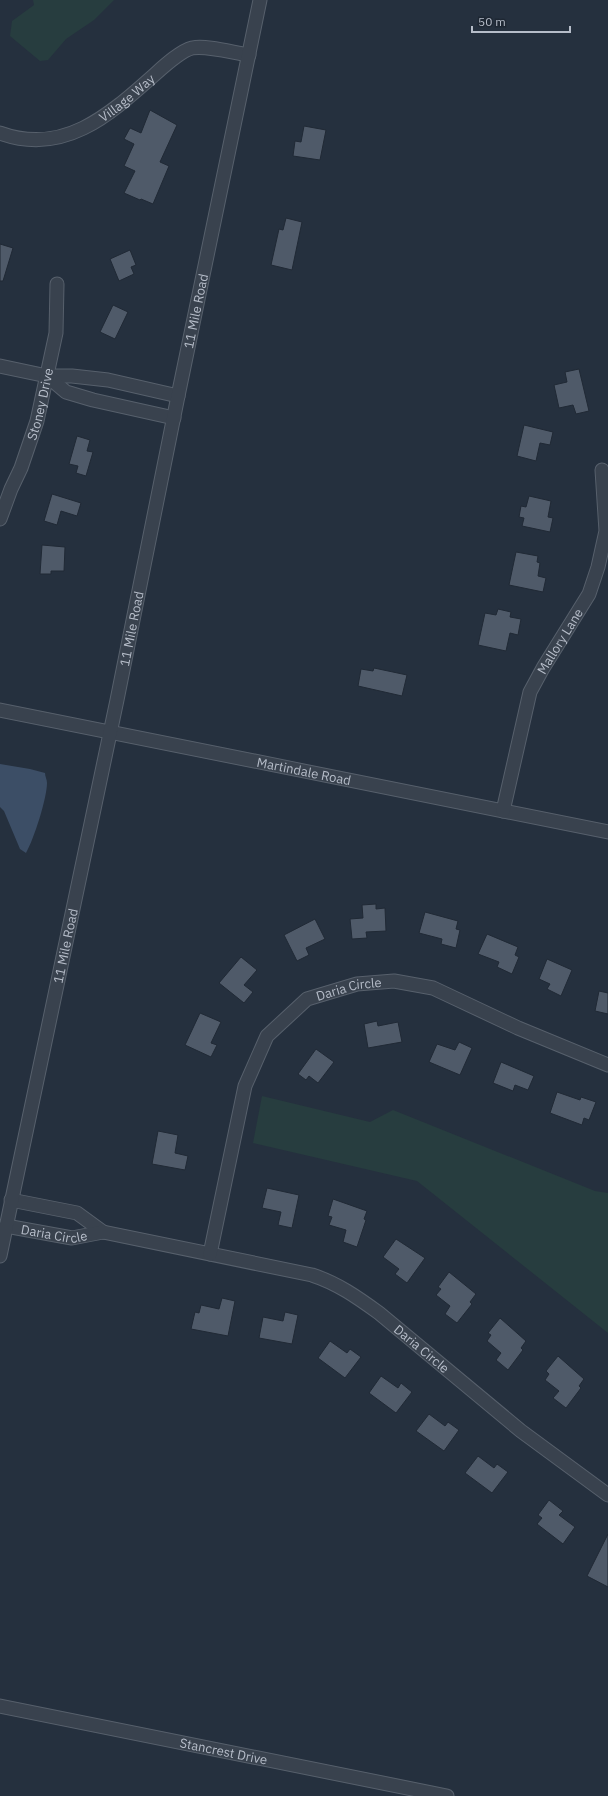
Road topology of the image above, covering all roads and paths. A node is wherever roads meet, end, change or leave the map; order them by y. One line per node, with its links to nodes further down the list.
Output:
1 (260, 0): 2 (street, 11 Mile Road)
2 (249, 55): 3 (street, Village Way); 7 (street, 11 Mile Road)
3 (0, 133)
4 (57, 284): 6 (street, Stoney Drive)
5 (0, 366): 6 (street)
6 (47, 376): 7 (street); 8 (street); 10 (street, Stoney Drive)
7 (178, 396): 8 (street, 11 Mile Road)
8 (174, 418): 12 (street, 11 Mile Road)
9 (602, 470): 13 (street, Mallory Lane)
10 (0, 519)
11 (0, 710): 12 (street, Martindale Road)
12 (111, 733): 13 (street, Martindale Road); 16 (street, 11 Mile Road)
13 (503, 812): 14 (street, Martindale Road)
14 (608, 832)
15 (608, 1065): 19 (street, Daria Circle)
16 (12, 1200): 17 (street, 11 Mile Road); 18 (street, Daria Circle)
17 (6, 1226): 18 (street, Daria Circle); 20 (street, 11 Mile Road)
18 (103, 1232): 19 (street, Daria Circle)
19 (210, 1254): 21 (street, Daria Circle)
20 (0, 1256)
21 (608, 1495)
22 (0, 1706): 23 (street, Stancrest Drive)
23 (447, 1796)

